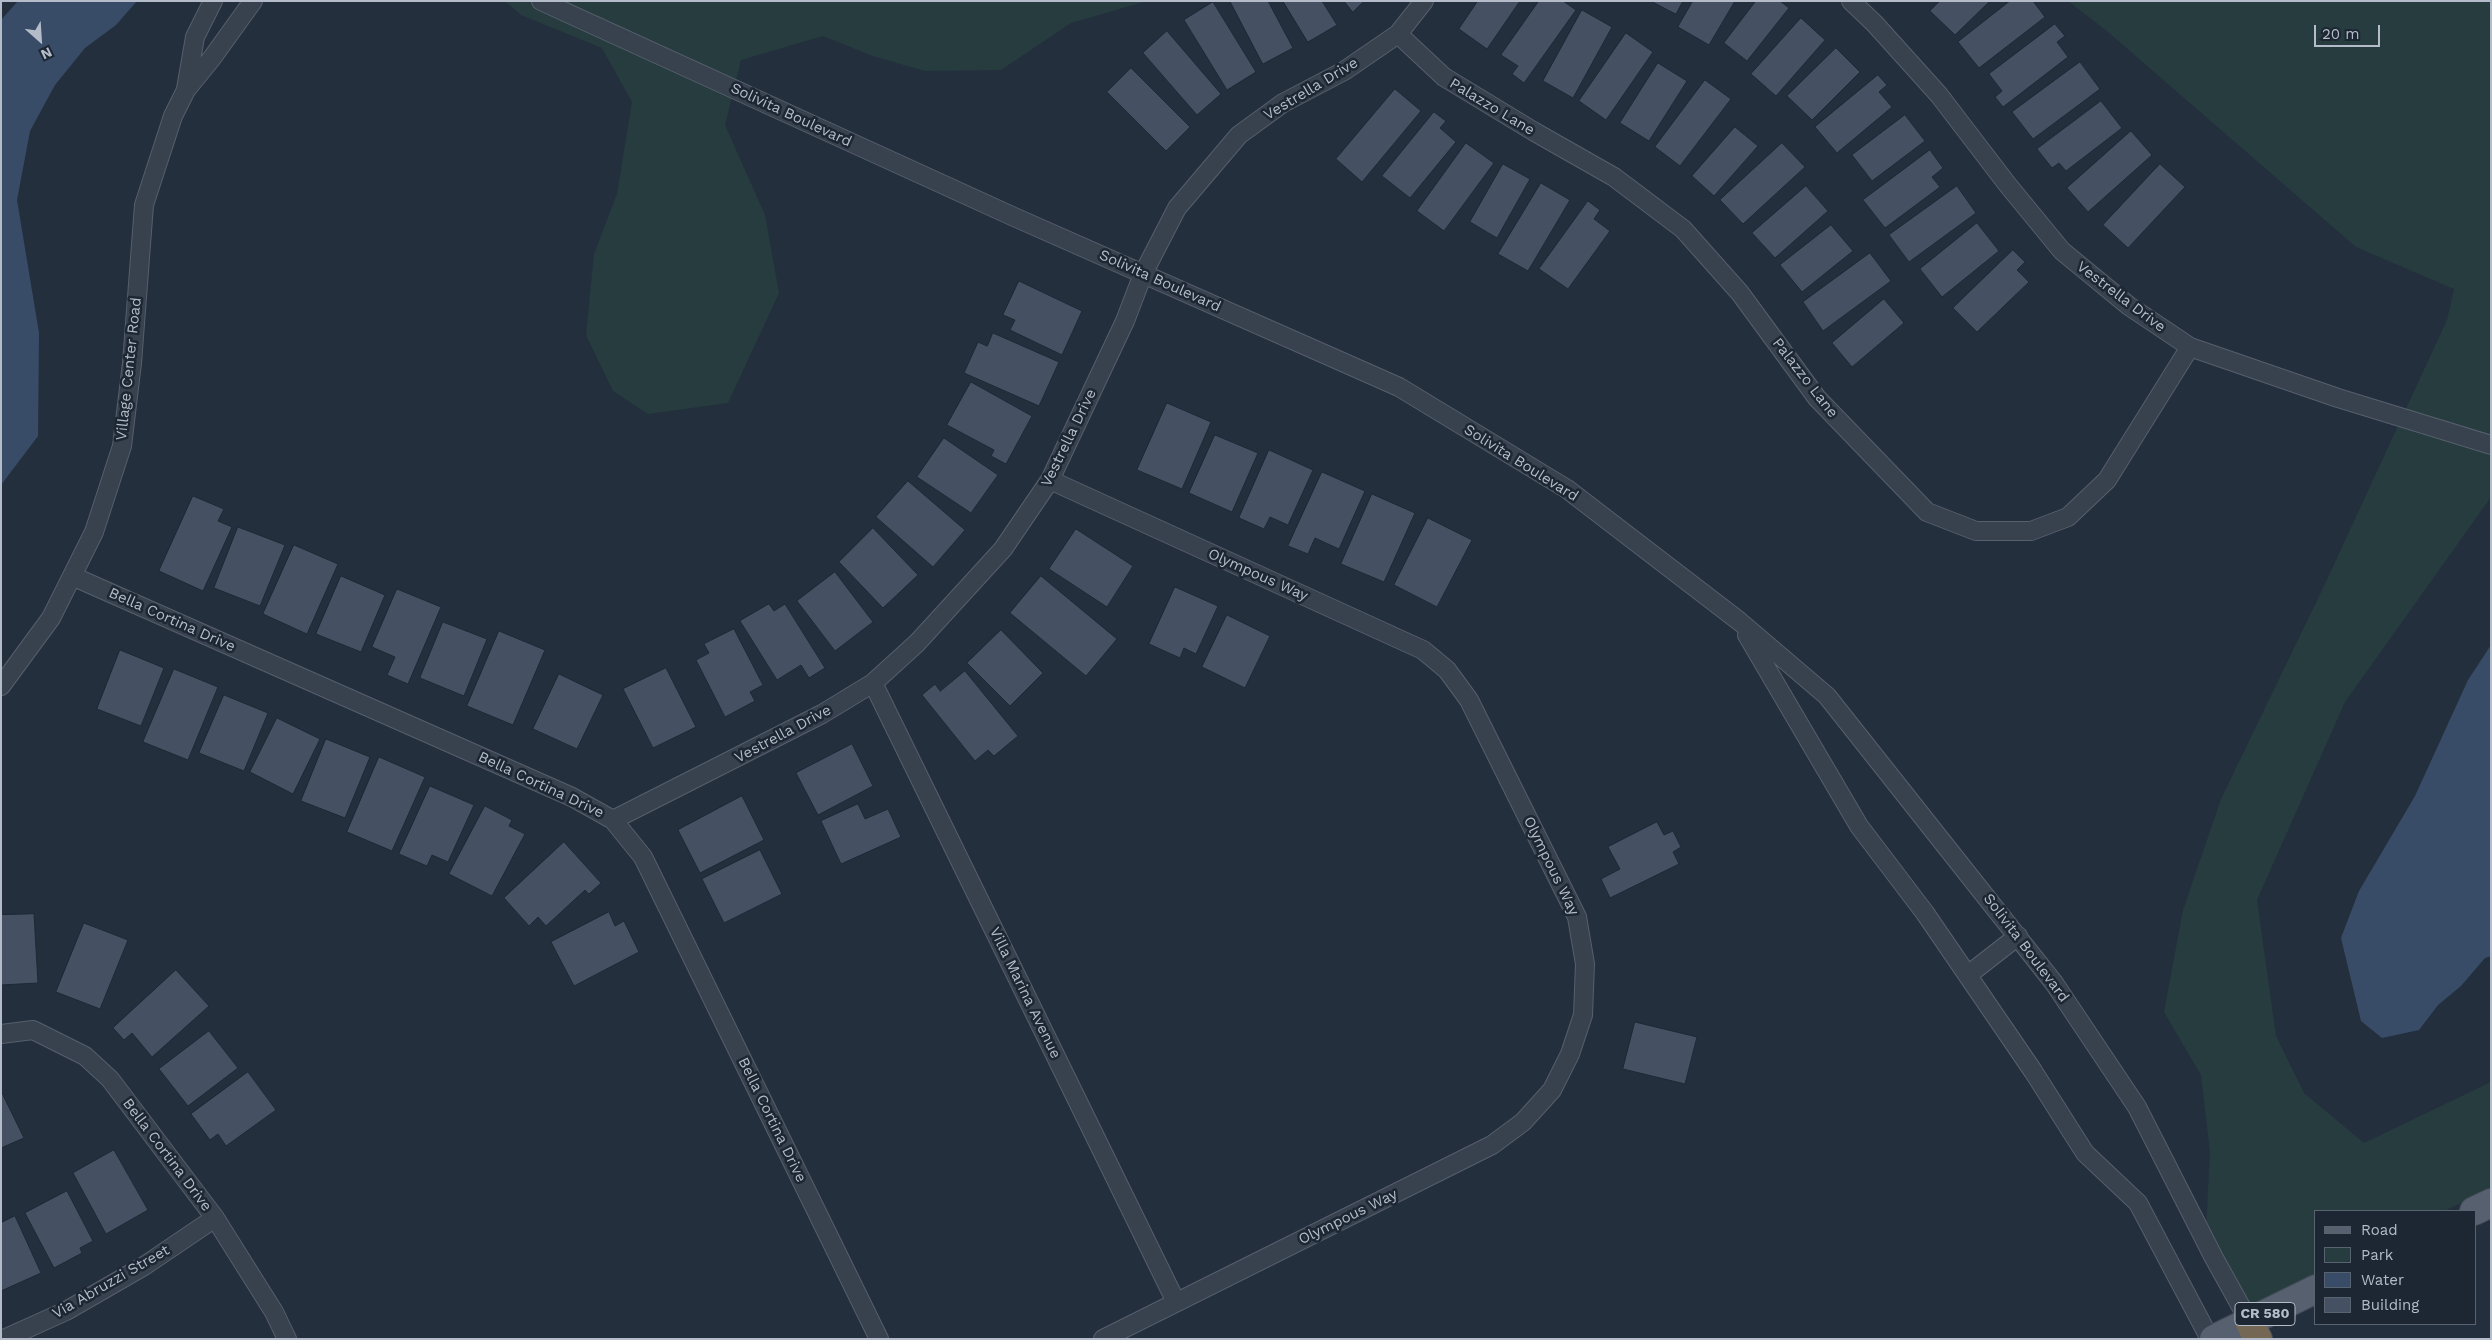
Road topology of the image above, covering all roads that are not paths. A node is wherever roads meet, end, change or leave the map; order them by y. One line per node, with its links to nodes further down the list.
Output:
1 (213, 1): 7 (street, Village Center Road)
2 (253, 1): 7 (street, Village Center Road)
3 (1424, 1): 6 (street, Vestrella Drive)
4 (1850, 1): 9 (street, Vestrella Drive)
5 (544, 2): 8 (street, Solivita Boulevard)
6 (1398, 34): 8 (street, Vestrella Drive); 9 (street, Palazzo Lane)
7 (186, 90): 12 (street, Village Center Road)
8 (1143, 274): 11 (street, Vestrella Drive); 13 (street, Solivita Boulevard)
9 (2190, 347): 10 (street, Vestrella Drive)
10 (2491, 445)
11 (1050, 480): 14 (street, Vestrella Drive); 24 (street, Olympous Way)
12 (72, 576): 15 (street, Village Center Road); 16 (street, Bella Cortina Drive)
13 (1739, 621): 17 (street, Solivita Boulevard); 18 (street, Solivita Boulevard)
14 (873, 683): 16 (street, Vestrella Drive); 24 (street, Villa Marina Avenue)
15 (1, 686)
16 (613, 820): 28 (street, Bella Cortina Drive)
17 (2018, 936): 18 (street); 25 (street, Solivita Boulevard)
18 (1968, 975): 30 (street, Solivita Boulevard)
19 (1, 1034): 22 (street, Bella Cortina Drive)
20 (2491, 1203): 21 (main road)
21 (2476, 1210)
22 (215, 1218): 26 (street, Via Abruzzi Street); 27 (street, Bella Cortina Drive)
23 (2314, 1290): 25 (main road, CR 580)
24 (1176, 1302): 29 (street, Olympous Way)
25 (2254, 1330): 30 (main road, CR 580)
26 (4, 1339)
27 (288, 1339)
28 (879, 1339)
29 (1103, 1339)
30 (2212, 1339)

